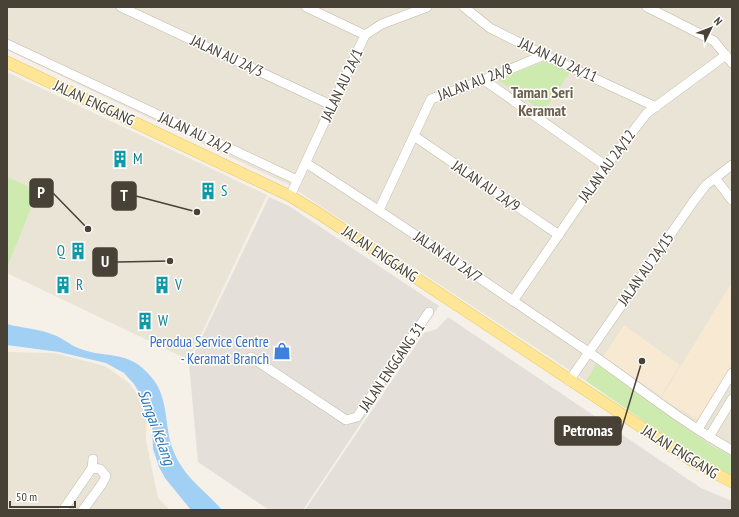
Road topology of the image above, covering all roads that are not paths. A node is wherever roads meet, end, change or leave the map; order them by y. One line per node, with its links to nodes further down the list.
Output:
1 (120, 7): 13 (street, JALAN AU 2A/3)
2 (306, 7): 6 (street)
3 (427, 7): 6 (street, JALAN AU 2A/1)
4 (464, 7): 8 (street, JALAN AU 2A/11)
5 (647, 7): 9 (street)
6 (365, 35): 13 (street, JALAN AU 2A/1)
7 (7, 44): 20 (street, JALAN AU 2A/2)
8 (544, 55): 12 (street, JALAN AU 2A/8); 14 (street, JALAN AU 2A/11)
9 (726, 55): 11 (street); 14 (street, JALAN AU 2A/12)
10 (7, 62): 21 (main road, JALAN ENGGANG)
11 (732, 63)
12 (484, 80): 15 (street, JALAN AU 2A/8); 18 (street)
13 (333, 106): 16 (street, JALAN AU 2A/1)
14 (656, 107): 18 (street, JALAN AU 2A/12)
15 (414, 136): 23 (street, JALAN AU 2A/8); 24 (street, JALAN AU 2A/9)
16 (306, 163): 20 (street, JALAN AU 2A/1); 23 (street, JALAN AU 2A/7)
17 (732, 165): 19 (street, JALAN AU 2A/15)
18 (606, 166): 24 (street, JALAN AU 2A/12)
19 (715, 178): 22 (street); 27 (street, JALAN AU 2A/15)
20 (297, 180): 21 (street, JALAN AU 2A/1)
21 (290, 196): 30 (main road, JALAN ENGGANG)
22 (732, 200)
23 (379, 210): 25 (street, JALAN AU 2A/7)
24 (559, 235): 25 (street, JALAN AU 2A/12)
25 (513, 301): 27 (street, JALAN AU 2A/7)
26 (429, 312): 28 (street, JALAN ENGGANG 31)
27 (589, 352): 30 (street, JALAN AU 2A/15); 32 (street, JALAN AU 2A/7)
28 (252, 357)
29 (732, 373): 32 (street)
30 (569, 381): 37 (main road, JALAN ENGGANG)
31 (732, 399): 33 (street)
32 (698, 430): 33 (street, JALAN AU 2A/7)
33 (709, 437): 34 (street, JALAN AU 2A/7)
34 (732, 450)
35 (93, 459): 36 (street)
36 (92, 468): 38 (street); 39 (street)
37 (732, 482)
38 (62, 510)
39 (83, 510)

